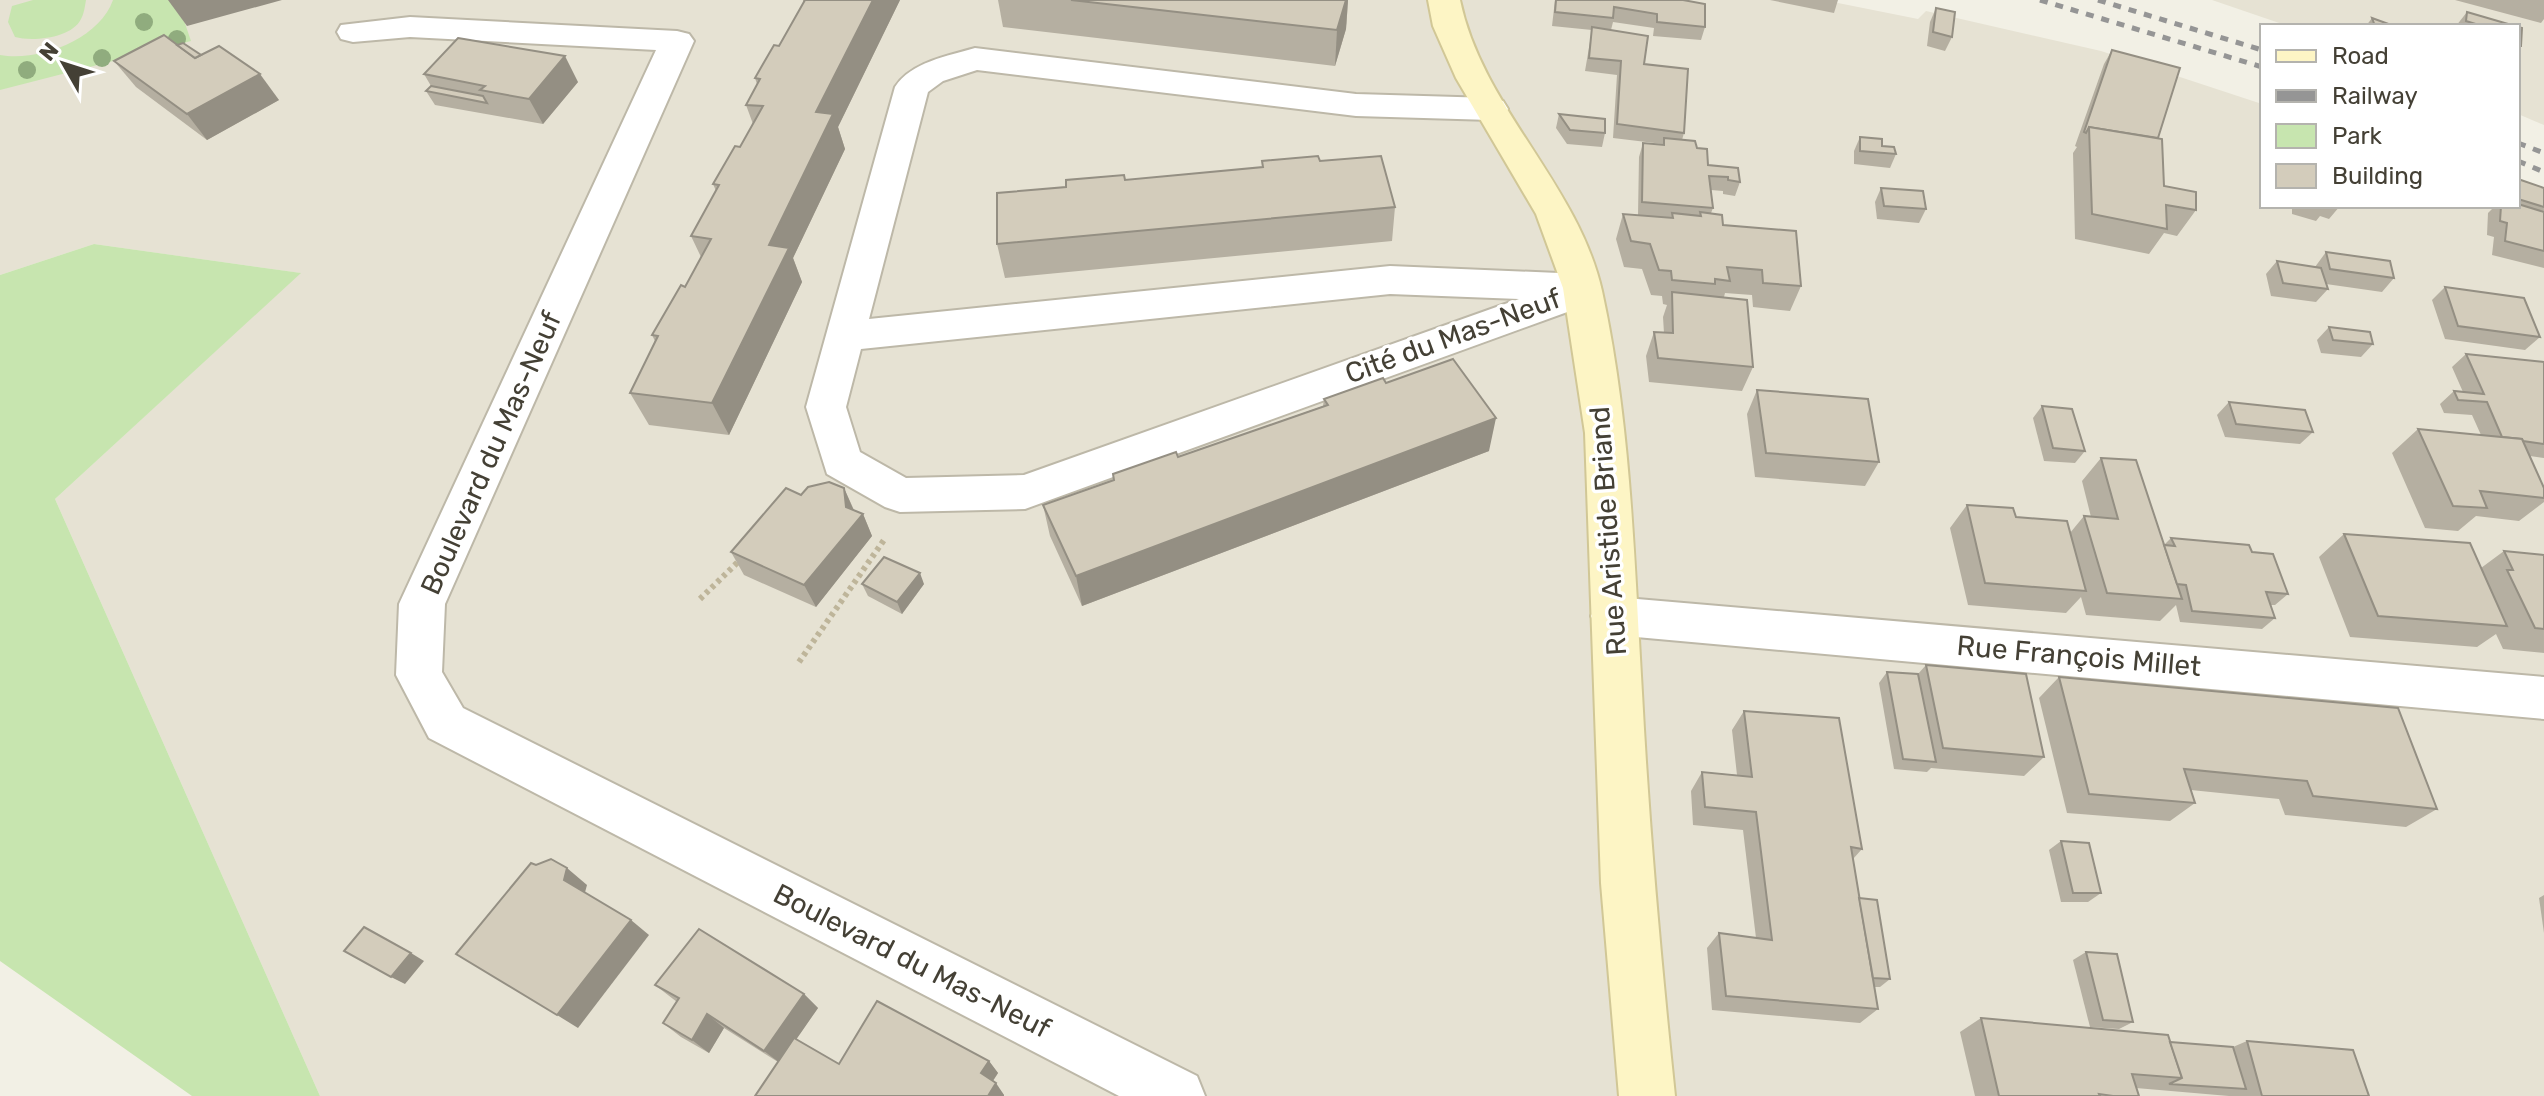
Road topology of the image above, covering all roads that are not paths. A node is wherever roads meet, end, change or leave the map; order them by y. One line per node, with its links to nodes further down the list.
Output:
1 (1444, 0): 3 (street, Rue Aristide Briand)
2 (353, 32): 8 (street, Boulevard du Mas-Neuf)
3 (1491, 109): 4 (street, Rue Aristide Briand); 5 (street, Cité du Mas-Neuf)
4 (1582, 288): 5 (street, Cité du Mas-Neuf); 5 (street, Cité du Mas-Neuf); 6 (street, Rue Aristide Briand)
5 (847, 336)
6 (1614, 616): 7 (street, Rue François Millet); 9 (street, Rue Aristide Briand)
7 (2544, 698)
8 (1177, 1096)
9 (1647, 1096)

